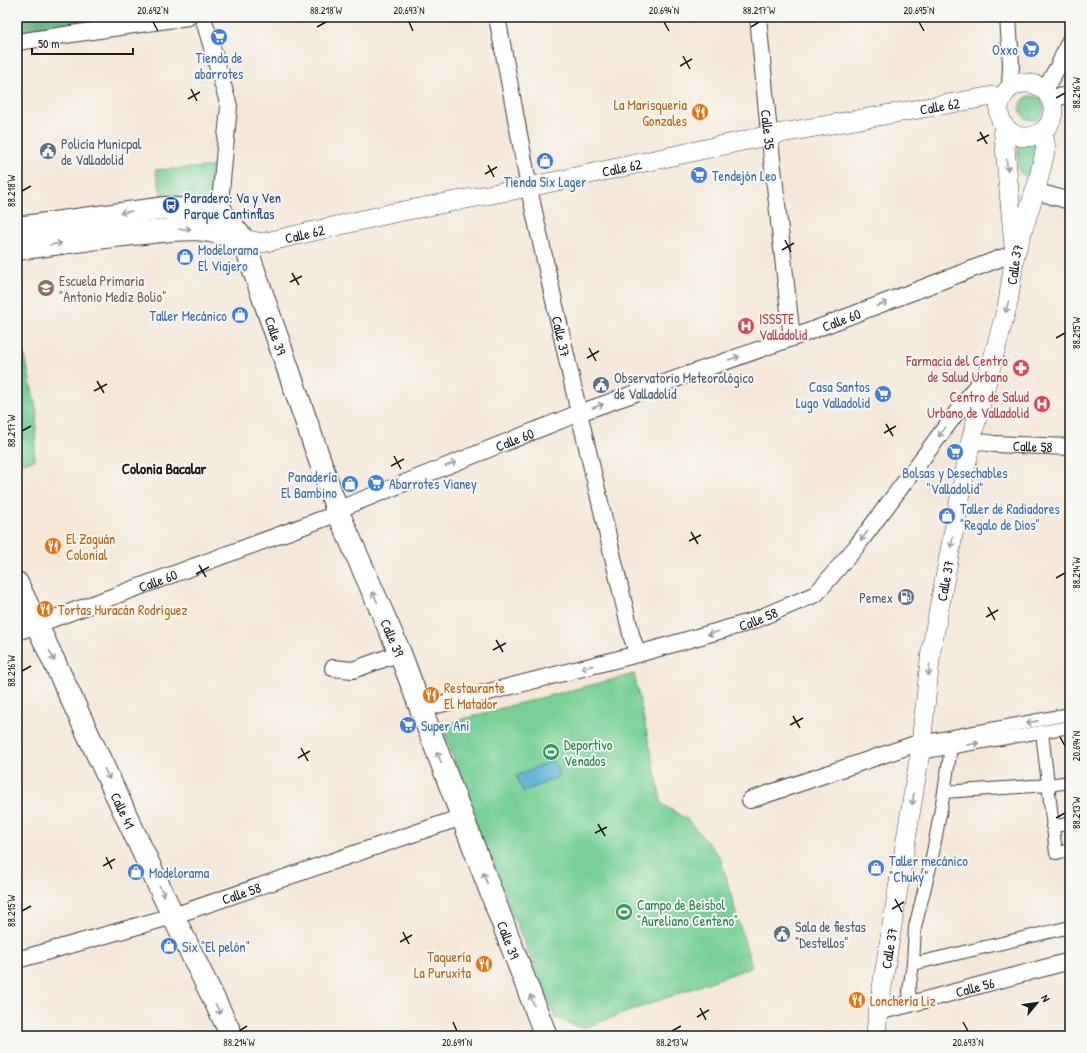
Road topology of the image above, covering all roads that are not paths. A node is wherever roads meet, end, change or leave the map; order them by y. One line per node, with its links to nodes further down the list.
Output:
1 (188, 17): 7 (street)
2 (203, 17): 19 (street, Calle 39)
3 (497, 17): 14 (street, Calle 37)
4 (758, 17): 13 (street, Calle 35)
5 (1008, 17): 9 (street)
6 (1070, 40): 8 (street)
7 (17, 42)
8 (1047, 94): 9 (street); 10 (street); 12 (street)
9 (1005, 95): 11 (street); 13 (street, Calle 62)
10 (1070, 95)
11 (1003, 126): 12 (street); 22 (street, one-way to 22)
12 (1043, 132): 15 (street, Calle 37)
13 (770, 135): 14 (street, Calle 62); 23 (street, Calle 35)
14 (528, 187): 19 (street, Calle 62); 25 (street, Calle 37)
15 (1035, 191): 16 (street); 22 (street, Calle 37)
16 (1070, 201)
17 (105, 215): 18 (main road); 19 (main road, one-way to 17); 20 (main road)
18 (17, 228)
19 (233, 232): 20 (main road, one-way to 19); 28 (main road, Calle 39)
20 (105, 237): 21 (main road, one-way to 20)
21 (17, 249)
22 (1015, 254): 23 (street, Calle 60, one-way to 22); 24 (street, Calle 37, one-way to 24)
23 (792, 338): 25 (street, Calle 60, one-way to 23)
24 (991, 367): 26 (street, Calle 37); 33 (street, Calle 58, one-way to 33)
25 (579, 413): 28 (street, Calle 60, one-way to 25); 33 (street, Calle 37)
26 (971, 440): 27 (street, Calle 58); 39 (street, Calle 37, one-way to 39)
27 (1070, 447)
28 (337, 510): 30 (street, Calle 60); 32 (main road, Calle 39, one-way to 28)
29 (17, 583): 30 (main road, Calle 41)
30 (38, 624): 31 (street, Calle 60); 49 (main road, Calle 41, one-way to 49)
31 (17, 632)
32 (400, 653): 34 (street); 35 (main road, Calle 39)
33 (638, 654): 35 (street, Calle 58, one-way to 35)
34 (333, 668)
35 (420, 709): 45 (main road, Calle 39, one-way to 35)
36 (1070, 714): 39 (street, one-way to 39)
37 (1070, 727): 38 (street)
38 (1042, 732): 40 (street, one-way to 38); 42 (street)
39 (921, 748): 40 (street); 44 (street); 55 (street, Calle 37, one-way to 55)
40 (951, 748): 43 (street)
41 (1070, 782): 42 (street)
42 (1048, 785): 43 (street); 47 (street)
43 (944, 792): 53 (street)
44 (750, 800)
45 (462, 817): 49 (street, Calle 58); 57 (main road, Calle 39, one-way to 45)
46 (1070, 824): 47 (street)
47 (1052, 826): 48 (street)
48 (1070, 850)
49 (173, 916): 51 (street, Calle 58); 56 (main road, Calle 41, one-way to 56)
50 (1070, 926): 53 (street)
51 (17, 960)
52 (1070, 961): 54 (street, Calle 56)
53 (913, 964): 54 (street)
54 (910, 1004): 55 (street, Calle 56)
55 (878, 1012): 58 (street, Calle 37)
56 (232, 1036)
57 (546, 1036)
58 (877, 1036)

